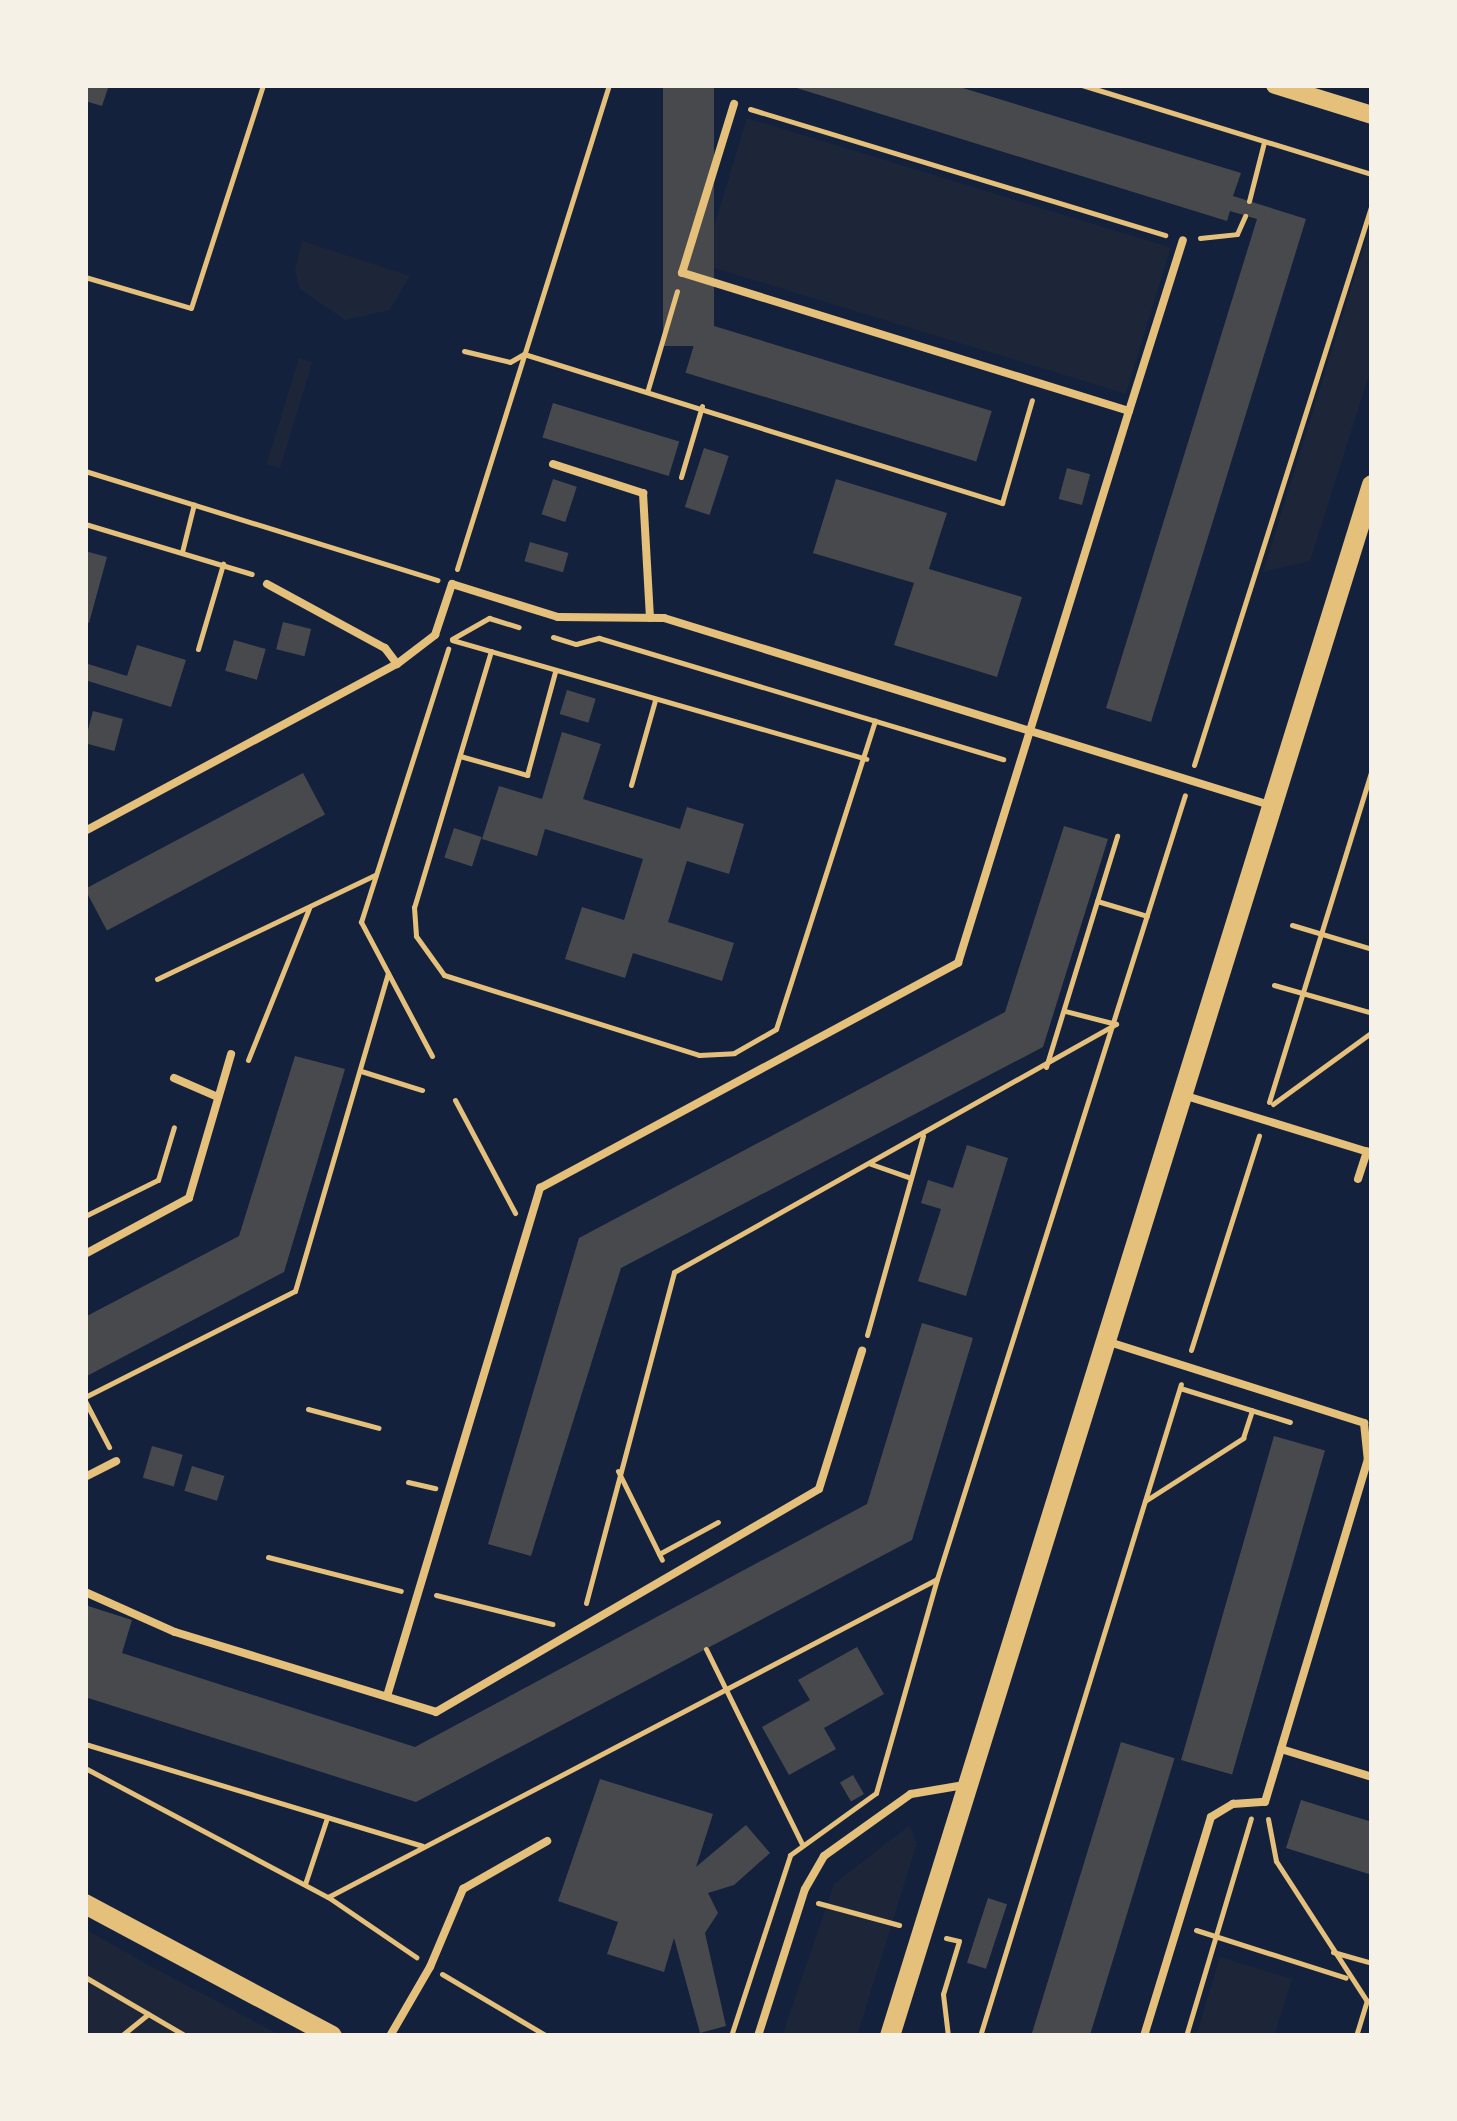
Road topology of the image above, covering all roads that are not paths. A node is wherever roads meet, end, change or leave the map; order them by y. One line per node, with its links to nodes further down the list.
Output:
1 (1275, 85): 3 (street)
2 (734, 104): 5 (lane)
3 (1372, 115)
4 (1183, 240): 5 (lane)
5 (1129, 411): 11 (lane)
6 (553, 464): 9 (lane)
7 (1372, 485): 12 (main road)
8 (267, 584): 10 (lane)
9 (650, 618): 10 (lane); 11 (lane)
10 (397, 664): 13 (lane)
11 (1030, 731): 12 (lane); 27 (lane)
12 (1273, 806): 16 (main road)
13 (85, 830)
14 (231, 1054): 17 (lane)
15 (174, 1078): 17 (lane)
16 (1183, 1095): 18 (lane); 21 (main road)
17 (218, 1098): 20 (lane)
18 (1370, 1152): 19 (lane)
19 (1358, 1179)
20 (85, 1254)
21 (1106, 1342): 23 (lane); 30 (main road)
22 (862, 1351): 27 (lane)
23 (1368, 1424): 28 (lane)
24 (116, 1461): 25 (lane)
25 (85, 1477)
26 (85, 1592): 27 (lane)
27 (387, 1696)
28 (1281, 1750): 29 (lane); 37 (lane)
29 (1372, 1778)
30 (968, 1785): 35 (lane); 36 (main road)
31 (547, 1841): 34 (lane)
32 (85, 1904): 33 (main road)
33 (332, 2036)
34 (390, 2036)
35 (758, 2036)
36 (890, 2036)
37 (1144, 2036)

